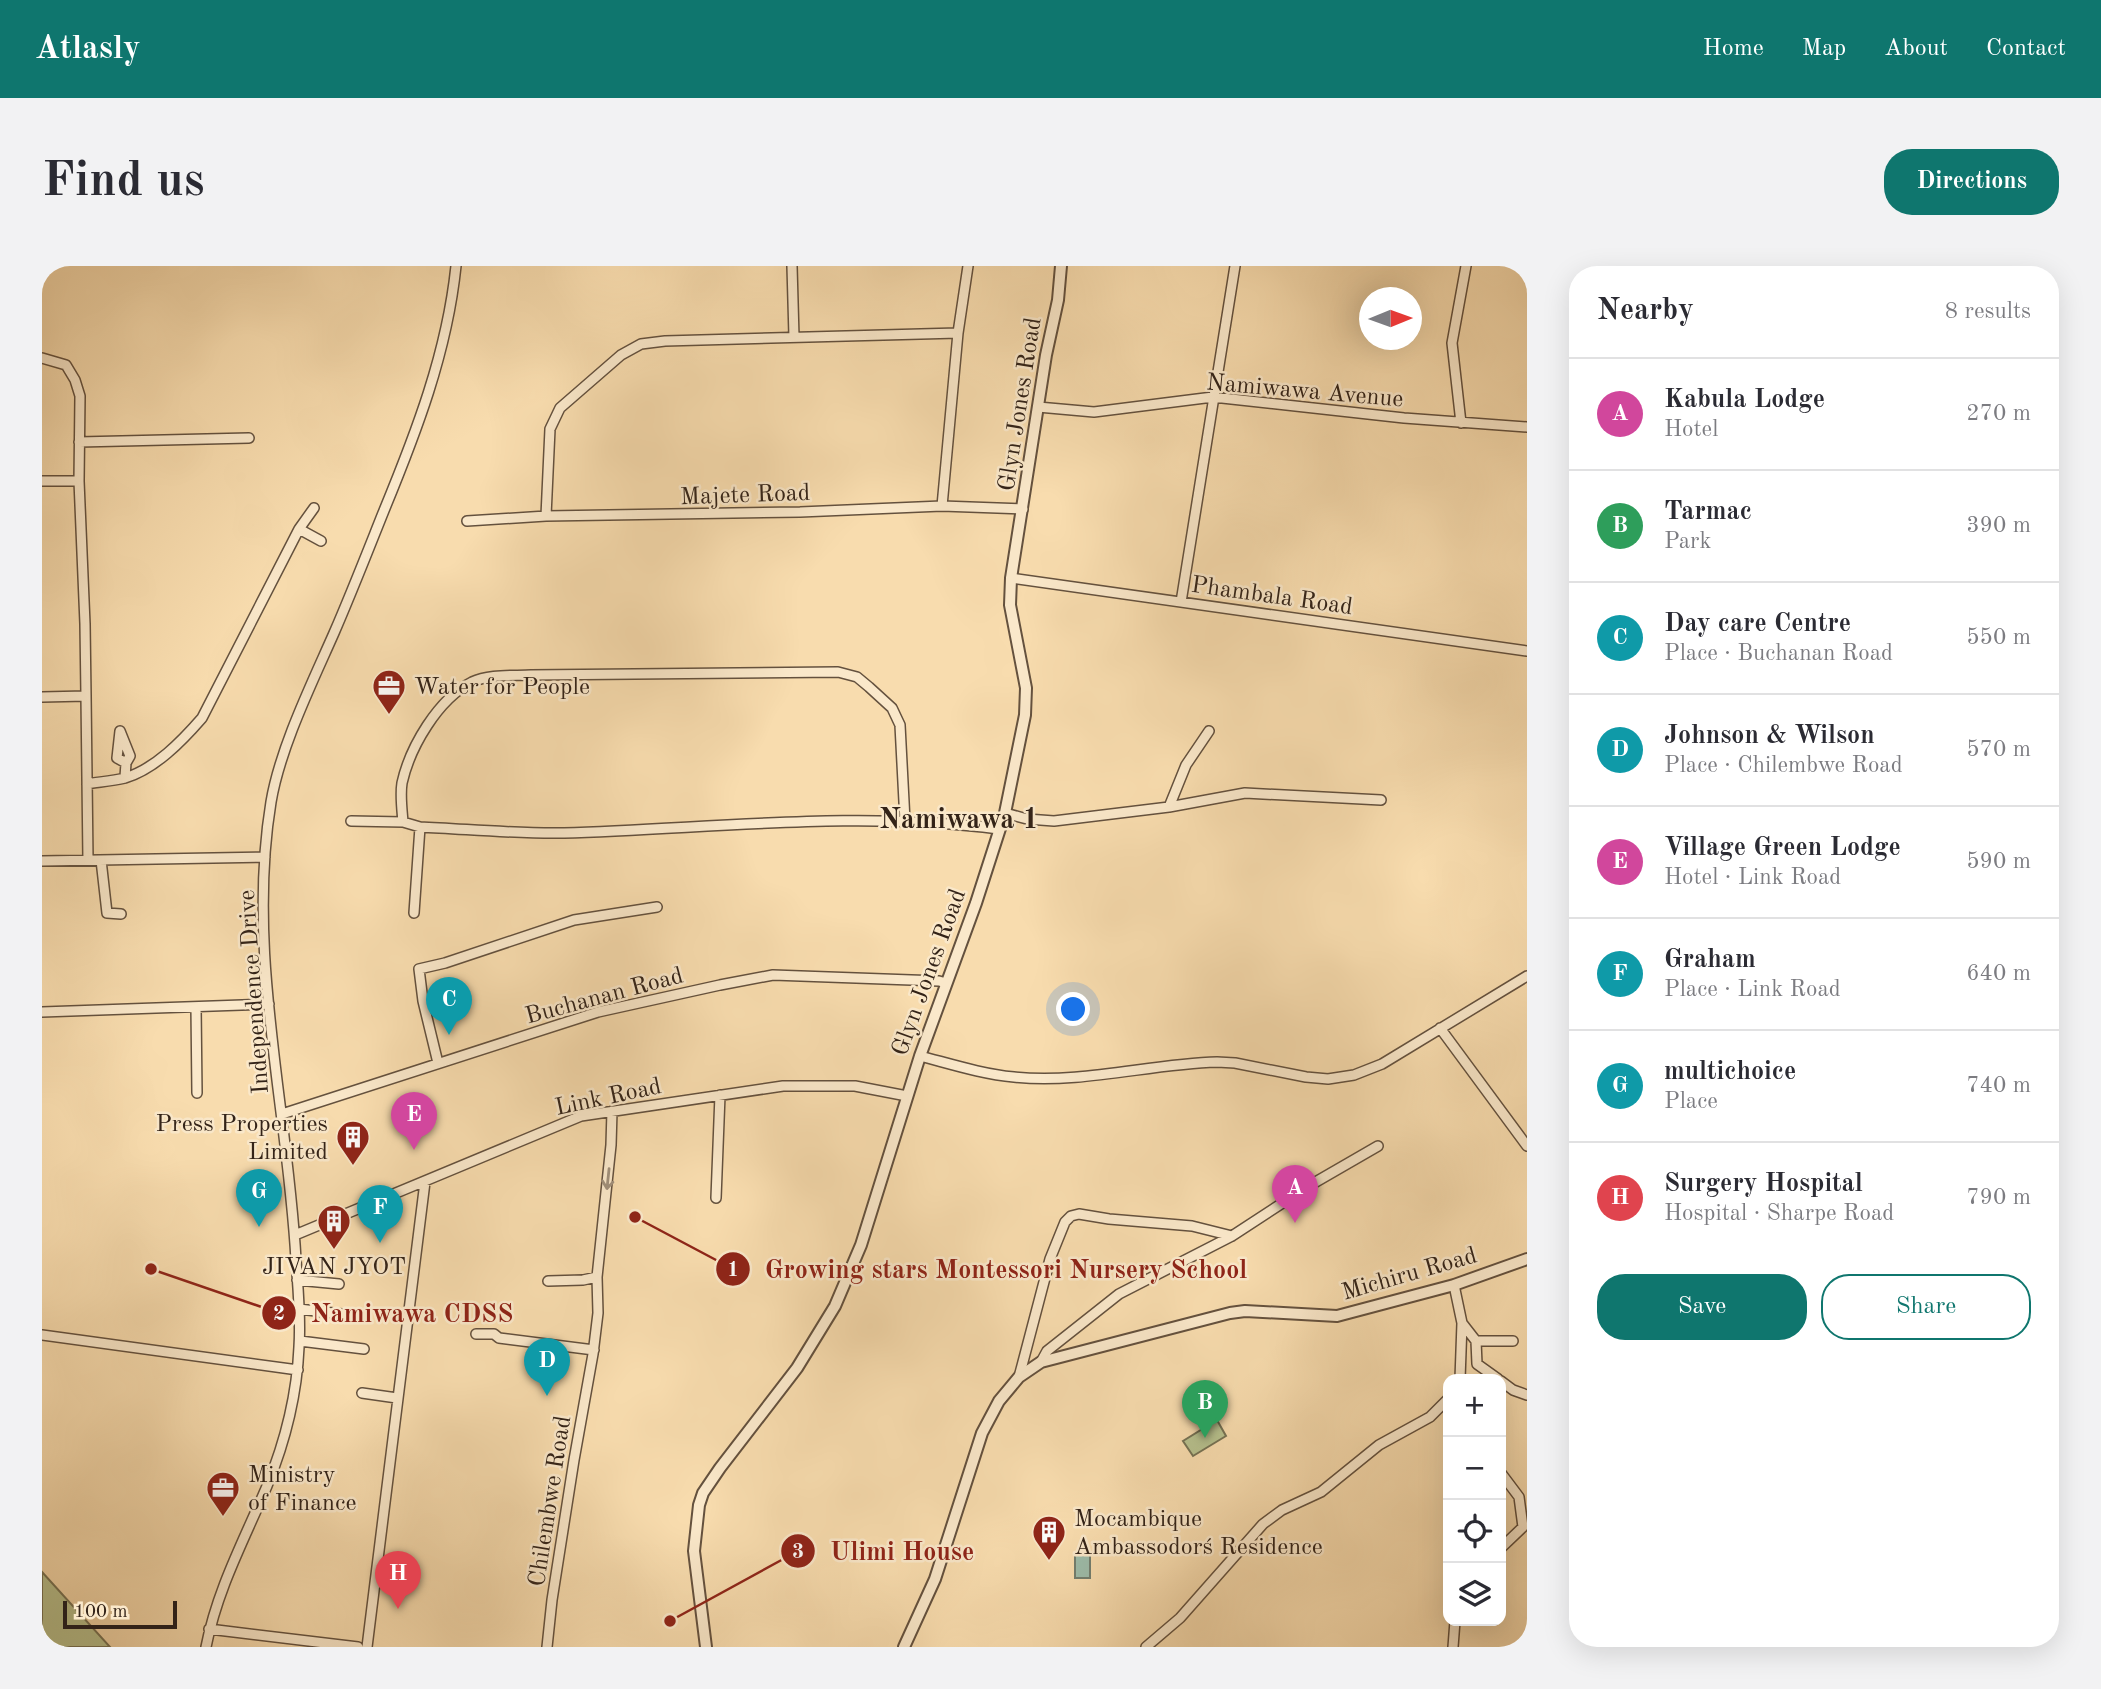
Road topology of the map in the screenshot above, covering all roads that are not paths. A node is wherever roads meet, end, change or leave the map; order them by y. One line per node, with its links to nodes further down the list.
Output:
1 (456, 266): 42 (street, Independence Drive)
2 (792, 266): 8 (street)
3 (968, 266): 7 (street)
4 (1061, 266): 11 (street, Glyn Jones Road)
5 (1236, 266): 10 (street)
6 (1466, 266): 12 (street)
7 (958, 332): 8 (street); 18 (street)
8 (794, 337): 21 (street)
9 (42, 358): 15 (street)
10 (1213, 397): 11 (street, Namiwawa Avenue); 12 (street, Namiwawa Avenue); 26 (street)
11 (1038, 407): 20 (street, Glyn Jones Road)
12 (1461, 423): 13 (street, Namiwawa Avenue)
13 (1527, 427)
14 (249, 438): 15 (street)
15 (79, 442): 17 (street)
16 (42, 481): 17 (street)
17 (79, 481): 28 (street)
18 (942, 506): 20 (street, Majete Road); 21 (street, Majete Road)
19 (314, 508): 23 (street)
20 (1023, 509): 25 (street, Glyn Jones Road)
21 (546, 516): 22 (street, Majete Road)
22 (467, 521)
23 (299, 529): 24 (street); 32 (street)
24 (321, 541)
25 (1011, 578): 26 (street, Phambala Road); 36 (street, Glyn Jones Road)
26 (1181, 602): 27 (street, Phambala Road)
27 (1527, 651)
28 (86, 696): 29 (street); 33 (street)
29 (42, 697)
30 (1209, 731): 35 (street)
31 (126, 763): 32 (street)
32 (125, 778): 33 (street)
33 (87, 784): 43 (street)
34 (1381, 800): 35 (street)
35 (1169, 807): 36 (street)
36 (1005, 813): 41 (street, Glyn Jones Road)
37 (351, 821): 39 (street)
38 (905, 821): 39 (street); 40 (street); 41 (street)
39 (403, 822): 40 (street)
40 (420, 827): 47 (street)
41 (999, 829): 50 (street, Glyn Jones Road)
42 (265, 857): 44 (street); 51 (street, Independence Drive)
43 (88, 860): 44 (street); 45 (street)
44 (101, 860): 48 (street)
45 (42, 861)
46 (657, 907): 56 (street)
47 (414, 913)
48 (121, 914)
49 (1527, 976): 54 (street)
50 (946, 983): 55 (street, Glyn Jones Road); 56 (street, Buchanan Road)
51 (269, 1004): 52 (street); 61 (street, Independence Drive)
52 (196, 1007): 53 (street); 57 (street)
53 (42, 1012)
54 (1440, 1028): 55 (street); 63 (street)
55 (920, 1056): 59 (street, Glyn Jones Road)
56 (438, 1063): 61 (street, Buchanan Road)
57 (197, 1093)
58 (720, 1095): 59 (street, Link Road); 60 (street, Link Road); 65 (street)
59 (907, 1096): 102 (street, Glyn Jones Road)
60 (612, 1111): 64 (street, Link Road); 69 (street, Chilembwe Road, one-way to 69)
61 (282, 1114): 66 (street, Independence Drive)
62 (1378, 1146): 67 (street)
63 (1527, 1146)
64 (425, 1182): 66 (street, Link Road); 92 (street)
65 (716, 1198)
66 (295, 1235): 70 (street, Independence Drive)
67 (1231, 1236): 84 (street); 88 (street)
68 (1527, 1259): 73 (street, Michiru Road)
69 (597, 1277): 71 (street); 83 (street, Chilembwe Road)
70 (297, 1280): 72 (street); 74 (street, Independence Drive)
71 (548, 1281)
72 (340, 1284)
73 (1454, 1285): 76 (street); 84 (street, Michiru Road)
74 (299, 1309): 75 (street); 79 (street, Independence Drive)
75 (350, 1315)
76 (1462, 1323): 81 (street); 86 (street)
77 (476, 1334): 83 (street)
78 (42, 1335): 85 (street)
79 (300, 1341): 82 (street); 85 (street, Independence Drive)
80 (1513, 1341): 81 (street)
81 (1476, 1342): 87 (street)
82 (364, 1349)
83 (594, 1350): 101 (street, Chilembwe Road)
84 (1041, 1362): 88 (street, Michiru Road)
85 (298, 1370): 97 (street, Independence Drive)
86 (1460, 1374)
87 (1491, 1374)
88 (1019, 1377): 103 (street, Michiru Road)
89 (1506, 1383): 91 (street)
90 (362, 1393): 92 (street)
91 (1527, 1395)
92 (397, 1398): 100 (street)
93 (1443, 1404): 104 (street)
94 (1506, 1479): 95 (street)
95 (1506, 1543)
96 (1455, 1626): 105 (street)
97 (209, 1629): 98 (street, Independence Drive); 99 (street)
98 (205, 1647)
99 (358, 1647)
100 (367, 1647)
101 (547, 1647)
102 (706, 1647)
103 (904, 1647)
104 (1146, 1647)
105 (1453, 1647)

